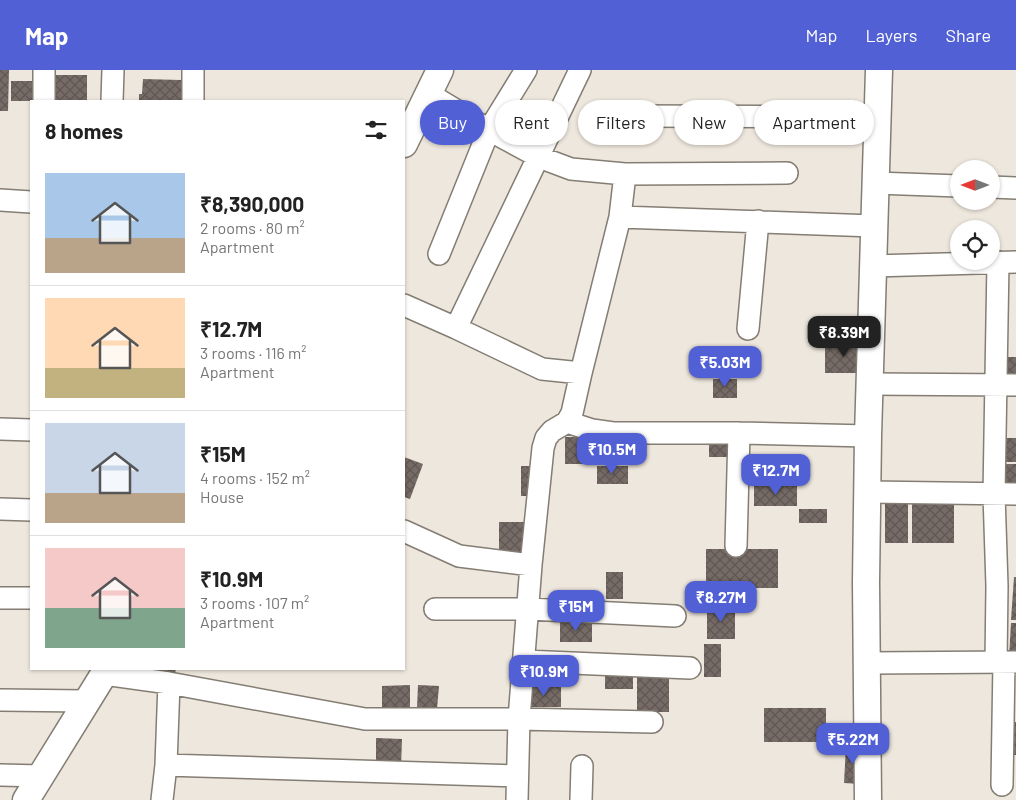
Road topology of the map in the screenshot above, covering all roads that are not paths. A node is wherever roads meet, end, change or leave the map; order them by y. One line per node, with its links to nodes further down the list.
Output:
1 (44, 70): 9 (street)
2 (113, 70): 10 (street)
3 (193, 70): 11 (street)
4 (440, 70): 8 (street)
5 (526, 70): 14 (street)
6 (580, 70): 16 (street)
7 (878, 70): 13 (street)
8 (429, 94): 14 (street); 15 (street)
9 (44, 100)
10 (112, 100)
11 (193, 100)
12 (664, 116): 13 (street)
13 (877, 117): 19 (street)
14 (489, 130): 16 (street); 28 (street)
15 (405, 142)
16 (539, 157): 18 (street); 32 (street)
17 (787, 173): 18 (street)
18 (625, 174): 25 (street)
19 (876, 183): 20 (street); 27 (street)
20 (950, 186)
21 (1000, 187): 22 (street)
22 (1016, 188)
23 (0, 200): 24 (street)
24 (30, 202)
25 (620, 217): 26 (street); 34 (street)
26 (758, 221): 27 (street); 33 (street)
27 (874, 226): 30 (street)
28 (439, 254)
29 (1007, 262): 30 (street); 36 (street)
30 (873, 266): 35 (street)
31 (405, 305): 32 (street)
32 (456, 328): 34 (street)
33 (748, 329)
34 (581, 373): 37 (street)
35 (869, 384): 36 (street); 41 (street)
36 (1006, 385): 43 (street)
37 (567, 422): 40 (street); 49 (street)
38 (0, 429): 39 (street)
39 (30, 430)
40 (739, 433): 41 (street); 48 (street)
41 (868, 436): 42 (street)
42 (868, 492): 43 (street); 56 (street)
43 (994, 494): 44 (street); 57 (street)
44 (1016, 494)
45 (0, 509): 46 (street)
46 (30, 510)
47 (405, 531): 49 (street)
48 (736, 546)
49 (531, 565): 53 (street)
50 (0, 598): 51 (street)
51 (30, 598)
52 (436, 609): 53 (street)
53 (528, 609): 54 (street); 55 (street)
54 (675, 616)
55 (524, 660): 58 (street); 63 (street)
56 (868, 662): 57 (street); 75 (street)
57 (1005, 662): 70 (street)
58 (690, 668)
59 (106, 671): 60 (street); 62 (street)
60 (169, 683): 63 (street); 65 (street)
61 (0, 700): 62 (street)
62 (86, 702): 68 (street)
63 (519, 719): 64 (street); 69 (street)
64 (652, 722)
65 (166, 765): 69 (street); 72 (street)
66 (582, 766): 74 (street)
67 (0, 775): 68 (street)
68 (41, 776): 71 (street)
69 (517, 776): 73 (street)
70 (1002, 785)
71 (26, 800)
72 (162, 800)
73 (517, 800)
74 (582, 800)
75 (868, 800)

